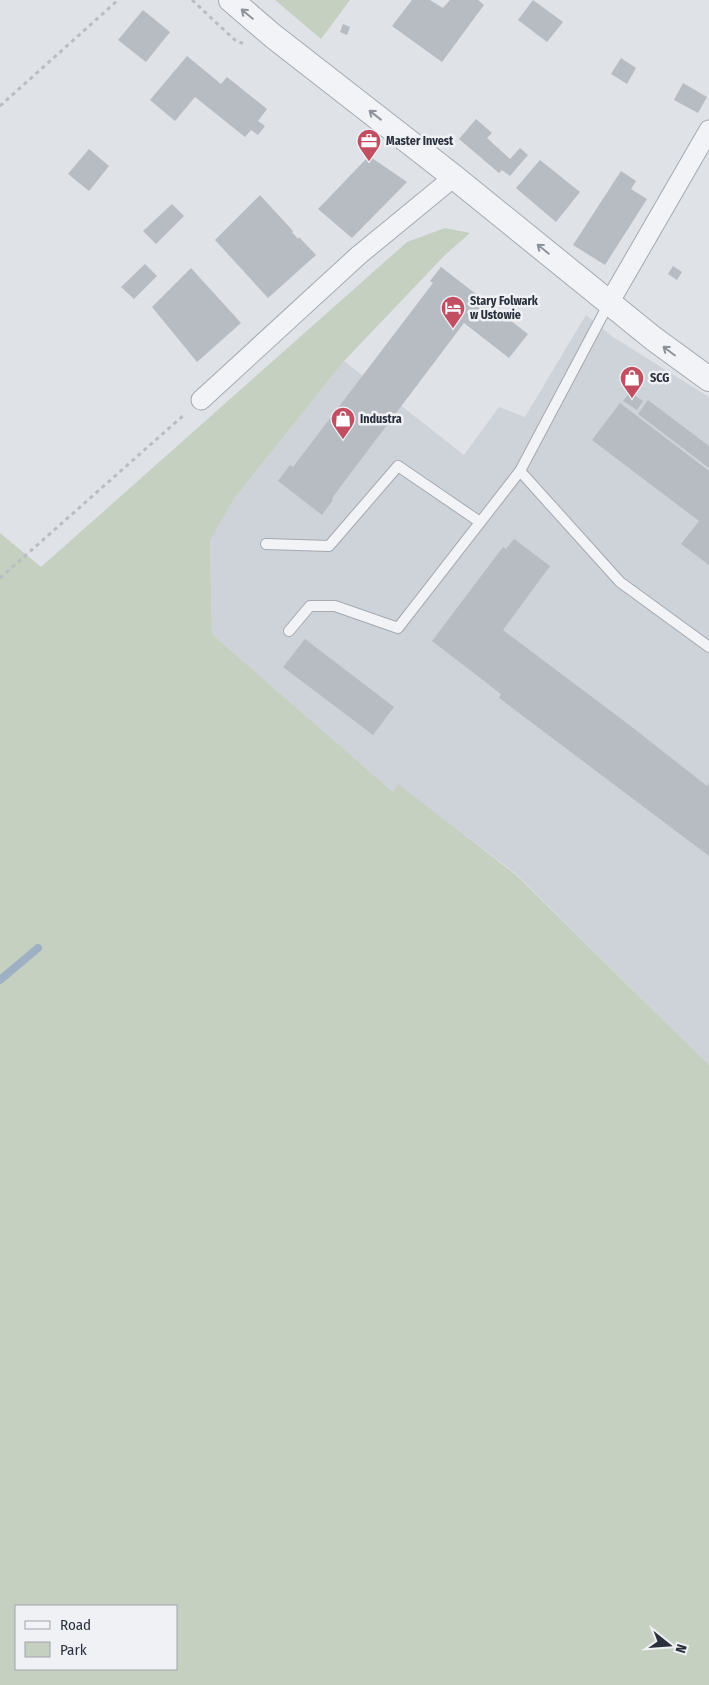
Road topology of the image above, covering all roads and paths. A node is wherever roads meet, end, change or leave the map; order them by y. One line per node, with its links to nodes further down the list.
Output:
1 (118, 0): 3 (path)
2 (231, 0): 5 (street, one-way to 2)
3 (0, 106)
4 (709, 130): 6 (street)
5 (454, 177): 6 (street, one-way to 5); 8 (street)
6 (609, 303): 7 (street, one-way to 6); 9 (lane)
7 (709, 380)
8 (201, 400): 12 (path)
9 (520, 471): 10 (lane); 14 (lane)
10 (480, 522): 11 (lane); 13 (lane)
11 (266, 544)
12 (0, 578)
13 (289, 631)
14 (709, 647)

